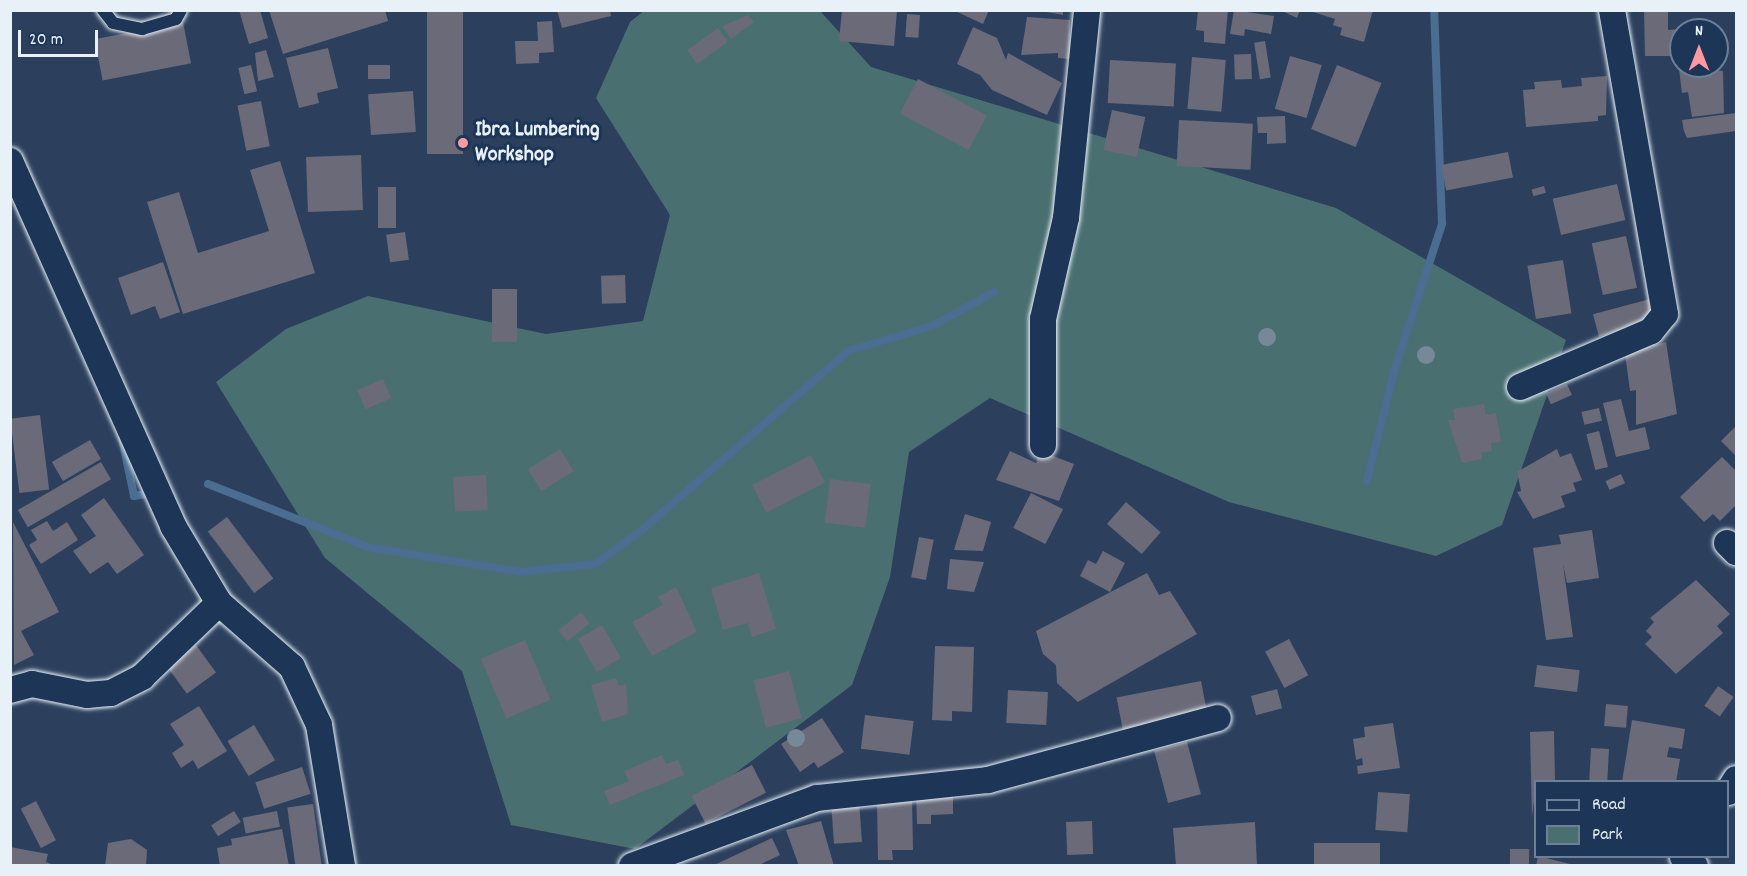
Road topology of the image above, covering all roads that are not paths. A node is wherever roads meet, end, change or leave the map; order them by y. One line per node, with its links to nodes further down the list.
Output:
1 (103, 10): 2 (lane)
2 (181, 10)
3 (1087, 10): 7 (street)
4 (1612, 10): 6 (street)
5 (10, 160): 8 (street)
6 (1520, 387)
7 (1044, 445)
8 (219, 603): 9 (street); 11 (street)
9 (10, 690)
10 (1218, 718): 12 (street)
11 (342, 866)
12 (632, 866)

